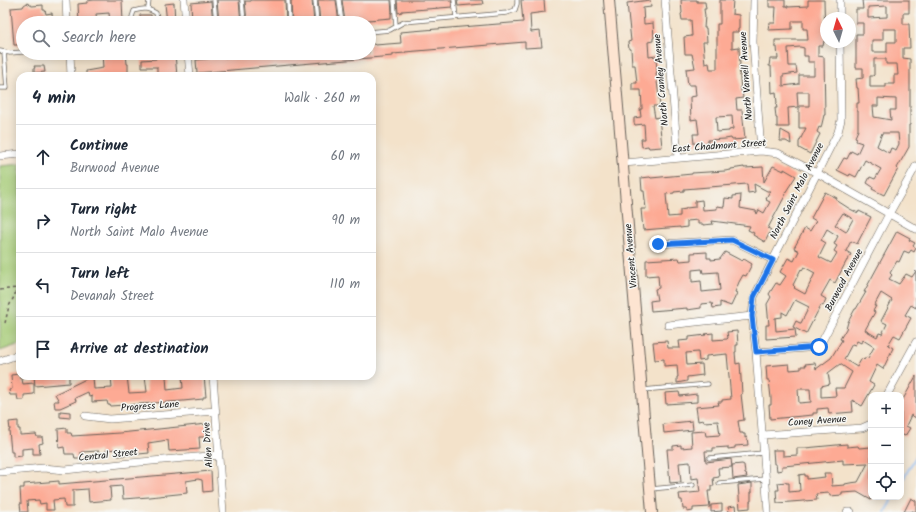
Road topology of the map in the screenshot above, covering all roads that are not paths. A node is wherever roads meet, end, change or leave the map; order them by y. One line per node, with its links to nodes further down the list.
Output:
1 (66, 0): 18 (street)
2 (149, 0): 16 (lane)
3 (184, 0): 21 (street)
4 (214, 0): 22 (lane)
5 (242, 0): 23 (lane)
6 (288, 0): 24 (lane)
7 (315, 0): 25 (lane)
8 (339, 0): 26 (lane)
9 (394, 0): 28 (lane)
10 (454, 0): 27 (lane)
11 (517, 0): 27 (lane)
12 (609, 0): 42 (street, Vincent Avenue)
13 (665, 0): 41 (street, North Cranley Avenue)
14 (754, 0): 38 (street, North Varnell Avenue)
15 (840, 0): 17 (street)
16 (148, 9): 19 (lane); 20 (lane)
17 (840, 12)
18 (67, 16)
19 (132, 16)
20 (157, 16)
21 (185, 16)
22 (215, 16)
23 (243, 16)
24 (289, 16)
25 (316, 16)
26 (341, 16)
27 (456, 17): 28 (lane)
28 (396, 26): 29 (lane)
29 (376, 31)
30 (840, 48): 44 (street, North Saint Malo Avenue)
31 (2, 51): 32 (lane); 37 (lane)
32 (16, 53)
33 (70, 60): 35 (street)
34 (189, 60): 36 (street)
35 (71, 72)
36 (190, 72)
37 (0, 88)
38 (761, 151): 41 (street, East Chadmont Street); 44 (street, East Chadmont Street)
39 (16, 154): 40 (street)
40 (0, 156)
41 (678, 158): 42 (street, East Chadmont Street)
42 (624, 163): 57 (street, Vincent Avenue)
43 (916, 166): 45 (street, Burwood Avenue)
44 (817, 173): 45 (street, East Chadmont Street); 48 (street, North Saint Malo Avenue)
45 (889, 214): 46 (street, East Chadmont Street); 52 (street, Burwood Avenue)
46 (916, 229)
47 (658, 244): 48 (street)
48 (773, 260): 49 (street, North Saint Malo Avenue)
49 (752, 316): 50 (street); 52 (street, North Saint Malo Avenue)
50 (668, 326)
51 (916, 342): 58 (street)
52 (756, 352): 62 (street, North Saint Malo Avenue)
53 (16, 355): 54 (street)
54 (0, 361)
55 (213, 380): 59 (street, Allen Drive)
56 (708, 384): 57 (lane)
57 (642, 390): 70 (street, Vincent Avenue)
58 (889, 392)
59 (216, 411): 60 (street, Progress Lane); 64 (street, Allen Drive)
60 (85, 416)
61 (868, 425): 62 (street, Coney Avenue)
62 (763, 435): 63 (street, North Saint Malo Avenue)
63 (764, 453): 65 (lane); 67 (street, North Saint Malo Avenue)
64 (219, 455): 66 (street, Central Street); 71 (street, Allen Drive)
65 (709, 458)
66 (0, 472)
67 (766, 479): 68 (lane); 73 (street, North Saint Malo Avenue)
68 (719, 483)
69 (693, 485): 70 (lane)
70 (650, 489): 72 (street, Vincent Avenue)
71 (223, 512)
72 (652, 512)
73 (768, 512)
74 (847, 512): 75 (street)
75 (852, 512)

